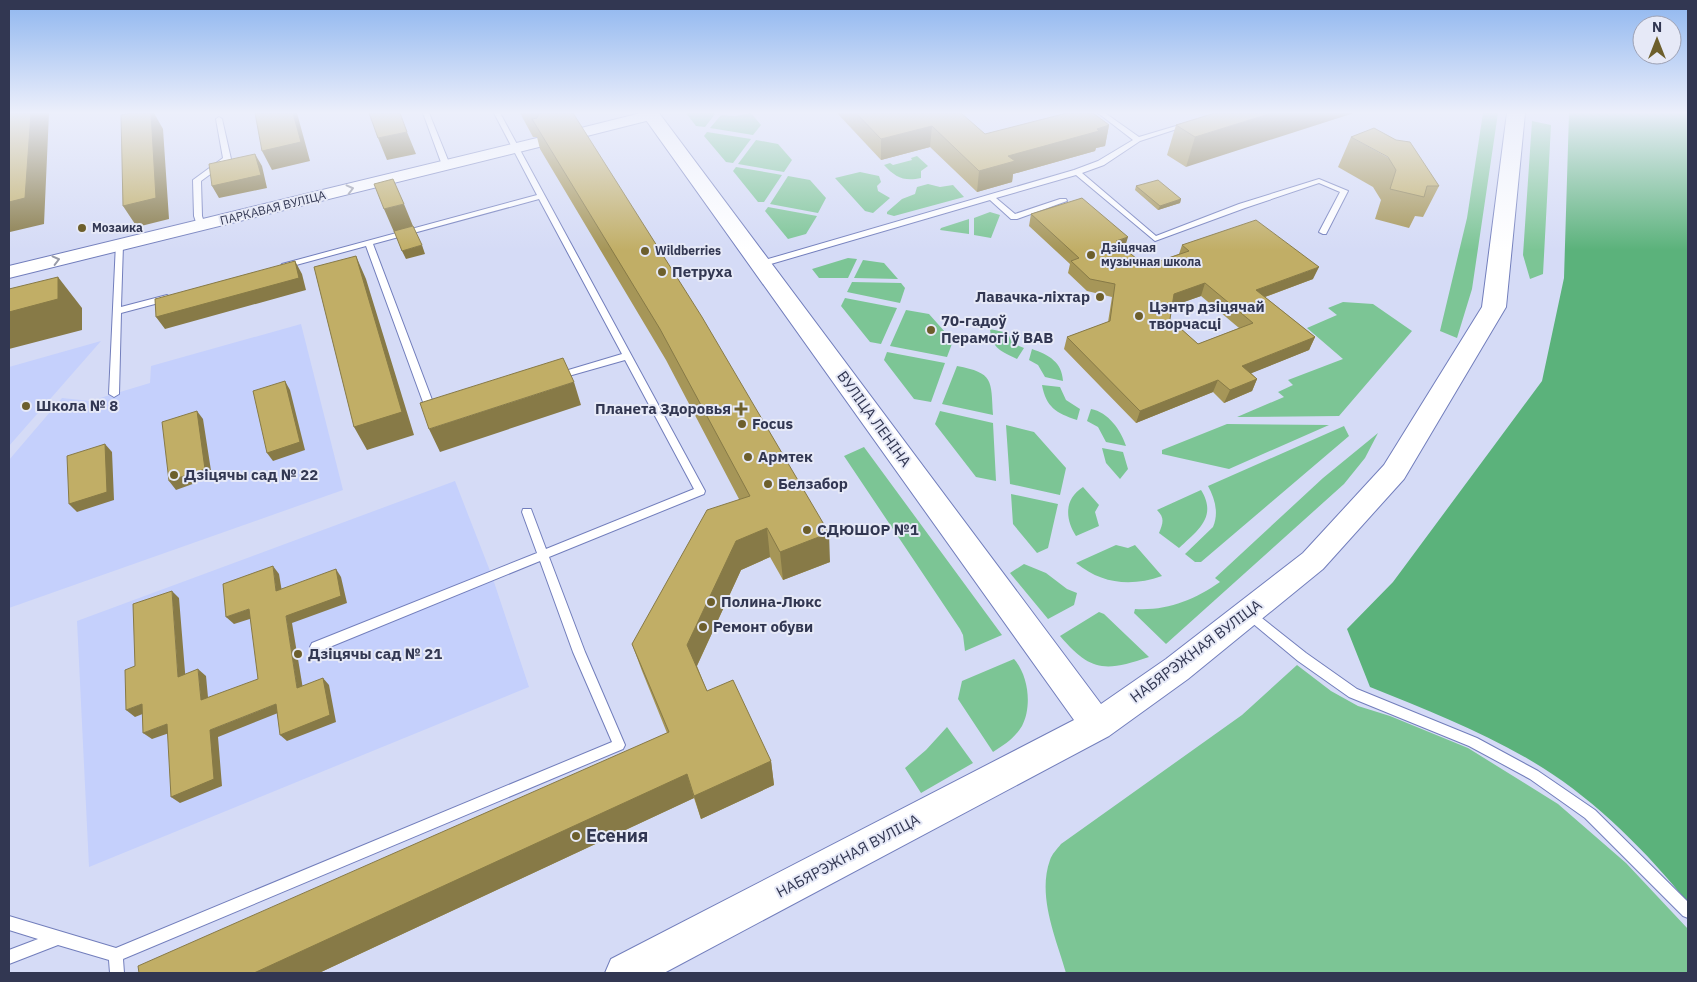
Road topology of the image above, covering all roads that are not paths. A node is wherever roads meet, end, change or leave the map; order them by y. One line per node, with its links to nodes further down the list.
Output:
1 (227, 159): 13 (lane)
2 (444, 159): 8 (lane)
3 (471, 159): 8 (street, ПАРКАВАЯ ВУЛІЦА)
4 (522, 159): 10 (lane)
5 (684, 159): 17 (main road, ВУЛІЦА ЛЕНІНА)
6 (1108, 159): 9 (lane)
7 (1511, 159): 28 (main road, НАБЯРЭЖНАЯ ВУЛІЦА)
8 (446, 165): 13 (street, ПАРКАВАЯ ВУЛІЦА, one-way to 8)
9 (1077, 172): 11 (lane); 14 (lane)
10 (541, 196): 15 (lane); 22 (lane)
11 (991, 197): 12 (lane); 17 (lane)
12 (1062, 201)
13 (201, 225): 16 (street, ПАРКАВАЯ ВУЛІЦА)
14 (1323, 232)
15 (369, 243): 18 (lane); 25 (lane)
16 (119, 245): 19 (street, ПАРКАВАЯ ВУЛІЦА, one-way to 16); 21 (lane)
17 (761, 264): 30 (main road, ВУЛІЦА ЛЕНІНА)
18 (276, 268)
19 (9, 272)
20 (173, 296): 21 (lane)
21 (118, 312): 24 (lane)
22 (627, 356): 23 (lane); 27 (lane)
23 (553, 378)
24 (114, 394)
25 (442, 411)
26 (527, 512): 27 (lane)
27 (544, 555): 29 (lane); 34 (lane)
28 (1247, 612): 30 (main road, НАБЯРЭЖНАЯ ВУЛІЦА); 31 (lane)
29 (316, 647)
30 (1097, 724): 37 (main road, НАБЯРЭЖНАЯ ВУЛІЦА)
31 (1688, 911)
32 (9, 923): 33 (lane)
33 (58, 938): 34 (lane); 35 (lane)
34 (116, 955): 36 (lane)
35 (9, 957)
36 (116, 973)
37 (625, 973)

